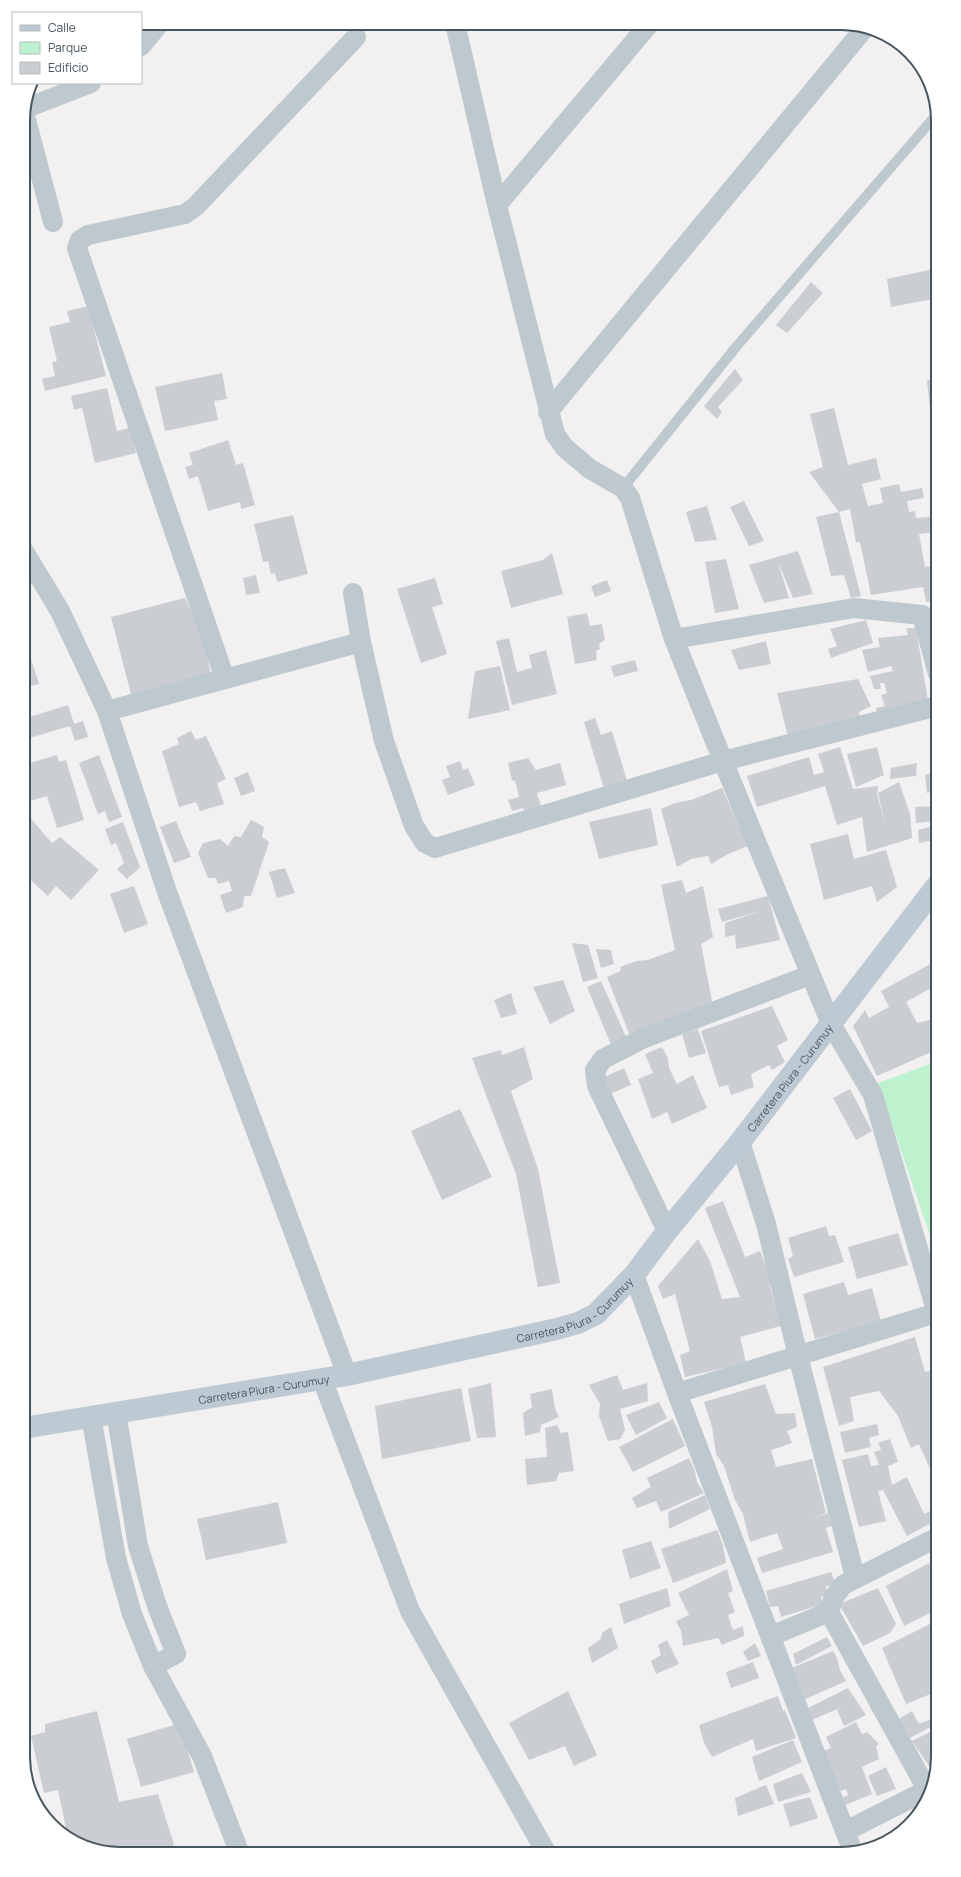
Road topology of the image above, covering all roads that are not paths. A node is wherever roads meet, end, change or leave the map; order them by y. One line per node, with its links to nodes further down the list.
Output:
1 (154, 30): 6 (street)
2 (456, 30): 11 (street)
3 (644, 30): 11 (street)
4 (861, 33): 13 (street)
5 (356, 37): 20 (street)
6 (142, 45)
7 (88, 84): 8 (street)
8 (31, 106)
9 (931, 121): 14 (lane)
10 (30, 135): 12 (street)
11 (497, 205): 13 (street)
12 (53, 222)
13 (548, 412): 14 (street)
14 (623, 488): 17 (street)
15 (30, 562): 22 (street)
16 (353, 593): 18 (street)
17 (674, 639): 19 (street); 23 (street)
18 (361, 642): 20 (street); 23 (street)
19 (931, 649)
20 (225, 679): 22 (street)
21 (931, 708): 23 (street)
22 (107, 710): 33 (street)
23 (723, 761): 25 (street)
24 (931, 893): 26 (main road, Carretera Piura - Curumuy)
25 (810, 974): 26 (street); 28 (street)
26 (831, 1024): 27 (main road, Carretera Piura - Curumuy); 30 (street)
27 (740, 1142): 28 (main road, Carretera Piura - Curumuy); 32 (street)
28 (666, 1231): 29 (main road, Carretera Piura - Curumuy)
29 (634, 1275): 33 (main road, Carretera Piura - Curumuy); 35 (street)
30 (931, 1294)
31 (931, 1317): 32 (street)
32 (798, 1356): 35 (street); 42 (street)
33 (347, 1375): 34 (main road, Carretera Piura - Curumuy)
34 (322, 1379): 36 (main road, Carretera Piura - Curumuy); 51 (street)
35 (677, 1393): 44 (street)
36 (116, 1412): 37 (main road, Carretera Piura - Curumuy); 40 (street)
37 (91, 1416): 38 (main road, Carretera Piura - Curumuy); 41 (street)
38 (30, 1427)
39 (931, 1540): 42 (street)
40 (138, 1546): 41 (street); 45 (street)
41 (115, 1553): 45 (street)
42 (855, 1577): 43 (street)
43 (829, 1612): 44 (street); 46 (street)
44 (772, 1636): 48 (street)
45 (152, 1666): 50 (street)
46 (925, 1788)
47 (923, 1793): 48 (street)
48 (846, 1831): 49 (street)
49 (851, 1846)
50 (237, 1847)
51 (543, 1847)

